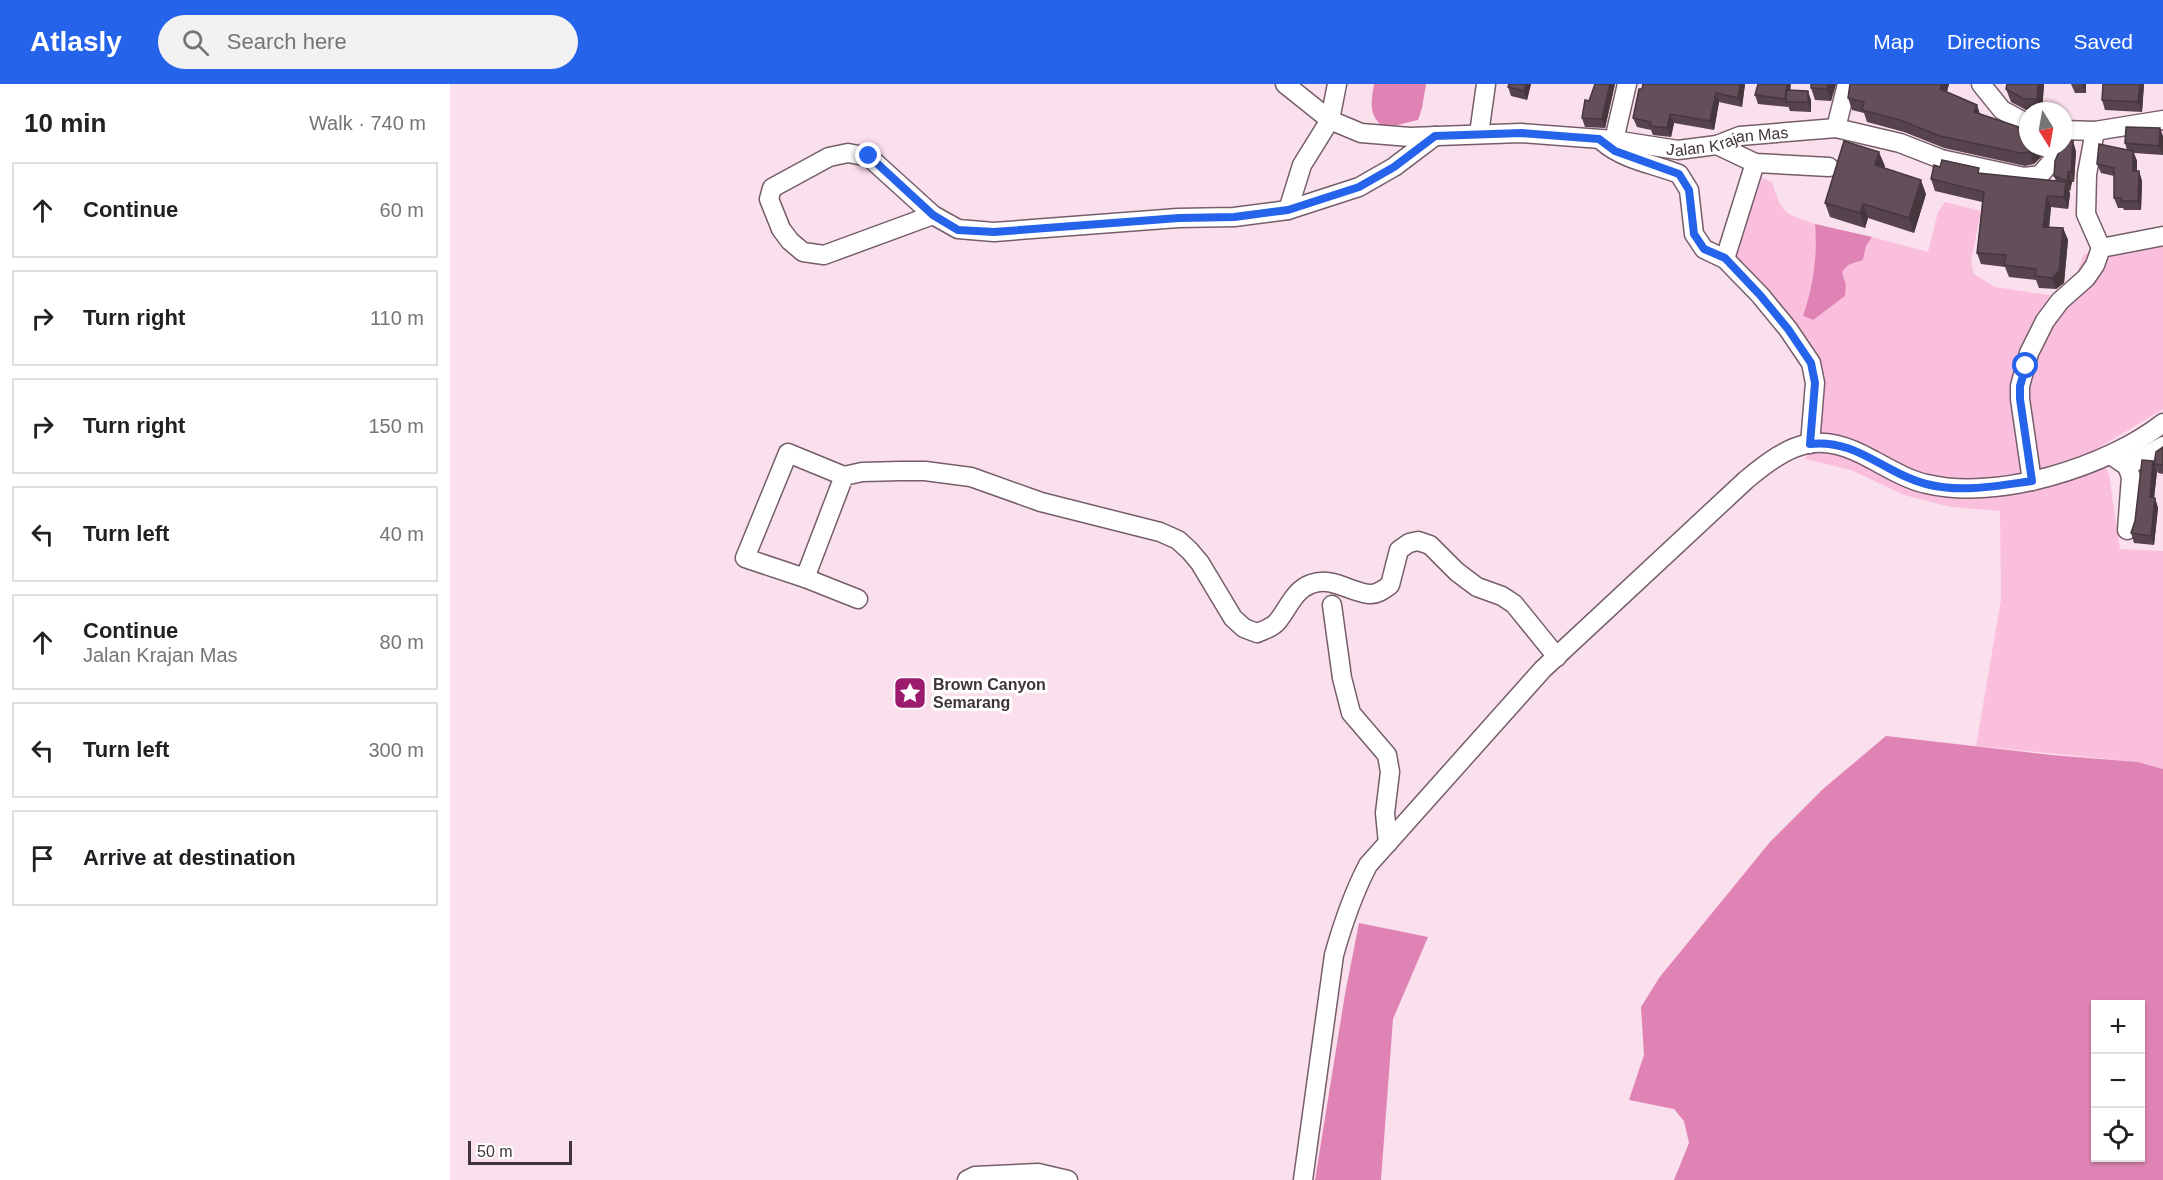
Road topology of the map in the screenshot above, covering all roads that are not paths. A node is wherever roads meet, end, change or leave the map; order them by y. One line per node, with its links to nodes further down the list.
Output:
1 (1285, 84): 8 (street, Jalan Krajan Mas)
2 (1337, 84): 8 (street)
3 (1486, 84): 13 (street)
4 (1627, 84): 15 (street)
5 (1847, 84): 10 (street)
6 (1981, 84): 7 (street)
7 (2019, 119)
8 (1330, 120): 14 (street, Jalan Krajan Mas); 20 (street)
9 (2163, 120): 12 (street)
10 (1836, 128): 16 (street, Jalan Krajan Mas); 17 (street, Jalan Krajan Mas)
11 (2073, 130): 12 (street)
12 (2095, 131): 23 (street)
13 (1479, 134): 14 (street, Jalan Krajan Mas); 15 (street, Jalan Krajan Mas)
14 (1435, 136): 20 (street)
15 (1607, 140): 16 (street, Jalan Krajan Mas); 24 (street)
16 (1717, 145): 18 (street)
17 (2053, 156)
18 (1755, 163): 19 (street); 24 (street)
19 (1829, 167)
20 (1288, 210): 21 (street)
21 (933, 215): 21 (street)
22 (2163, 236): 23 (street)
23 (2101, 248): 31 (street)
24 (1725, 258): 26 (street)
25 (2163, 423): 28 (street)
26 (1810, 444): 31 (street); 36 (street)
27 (2163, 446): 29 (street)
28 (2111, 455): 29 (street); 31 (street)
29 (2127, 466): 32 (street)
30 (844, 476): 33 (street); 33 (street); 36 (street)
31 (2032, 481)
32 (2127, 530)
33 (805, 578): 34 (street)
34 (858, 599)
35 (1332, 605): 37 (street)
36 (1557, 657): 37 (street)
37 (1388, 843): 41 (street)
38 (1012, 1177): 39 (street); 40 (street)
39 (967, 1180)
40 (1068, 1180)
41 (1303, 1180)

